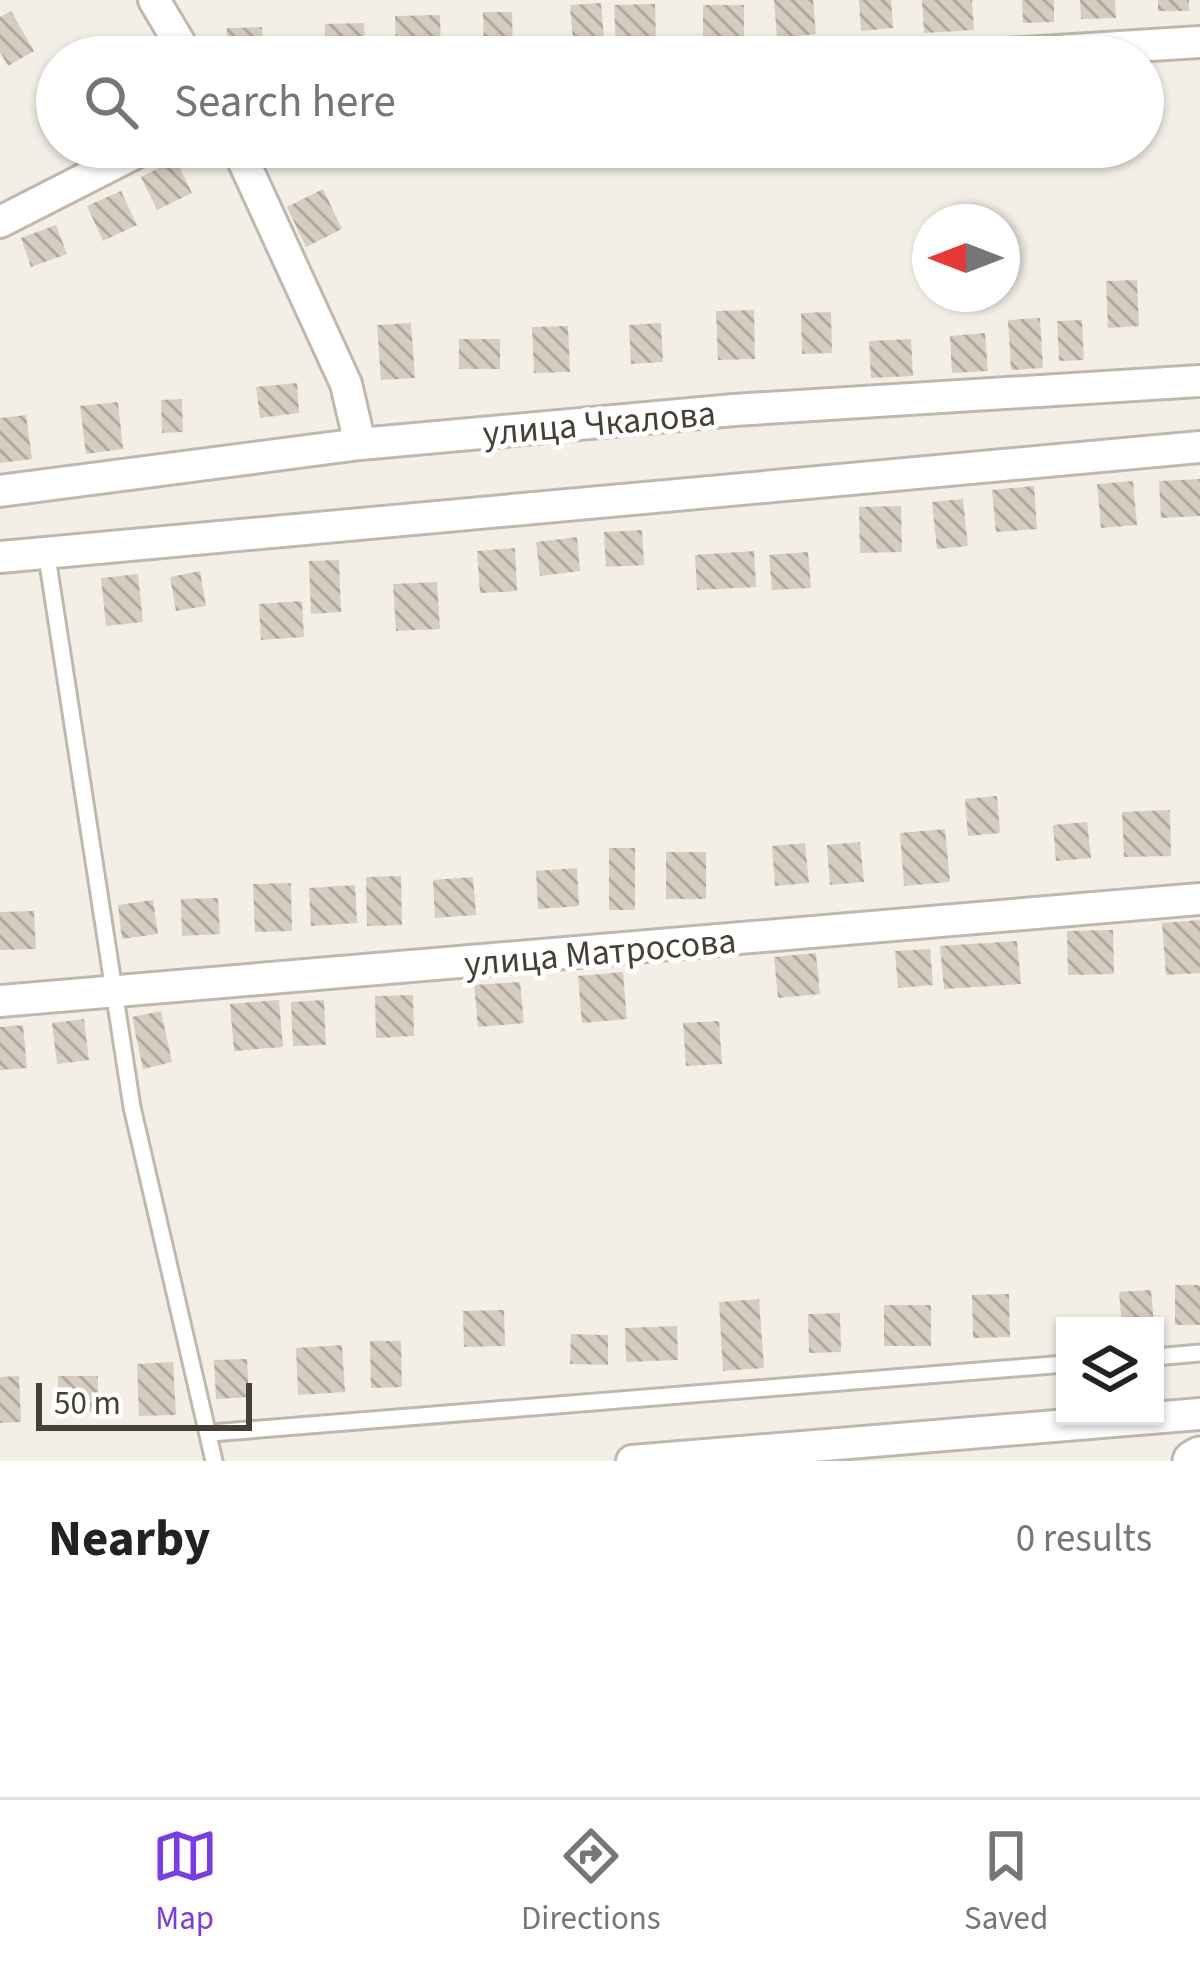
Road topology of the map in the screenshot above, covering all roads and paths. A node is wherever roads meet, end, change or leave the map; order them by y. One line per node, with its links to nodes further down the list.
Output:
1 (154, 0): 2 (street)
2 (175, 36)
3 (1200, 43): 4 (street)
4 (1164, 45)
5 (106, 168): 7 (street)
6 (247, 168): 9 (street)
7 (0, 222)
8 (1200, 381): 9 (street, улица Чкалова)
9 (360, 444): 11 (street, улица Чкалова)
10 (1200, 447): 12 (street)
11 (0, 491)
12 (46, 556): 13 (street); 15 (lane)
13 (0, 557)
14 (1200, 899): 15 (street, улица Матросова)
15 (115, 992): 16 (street, улица Матросова); 21 (lane)
16 (0, 1001)
17 (1200, 1353): 18 (lane)
18 (1164, 1356)
19 (1056, 1365): 21 (lane)
20 (1200, 1414): 22 (street)
21 (211, 1433): 23 (lane)
22 (855, 1452): 24 (street)
23 (214, 1461)
24 (632, 1461)

